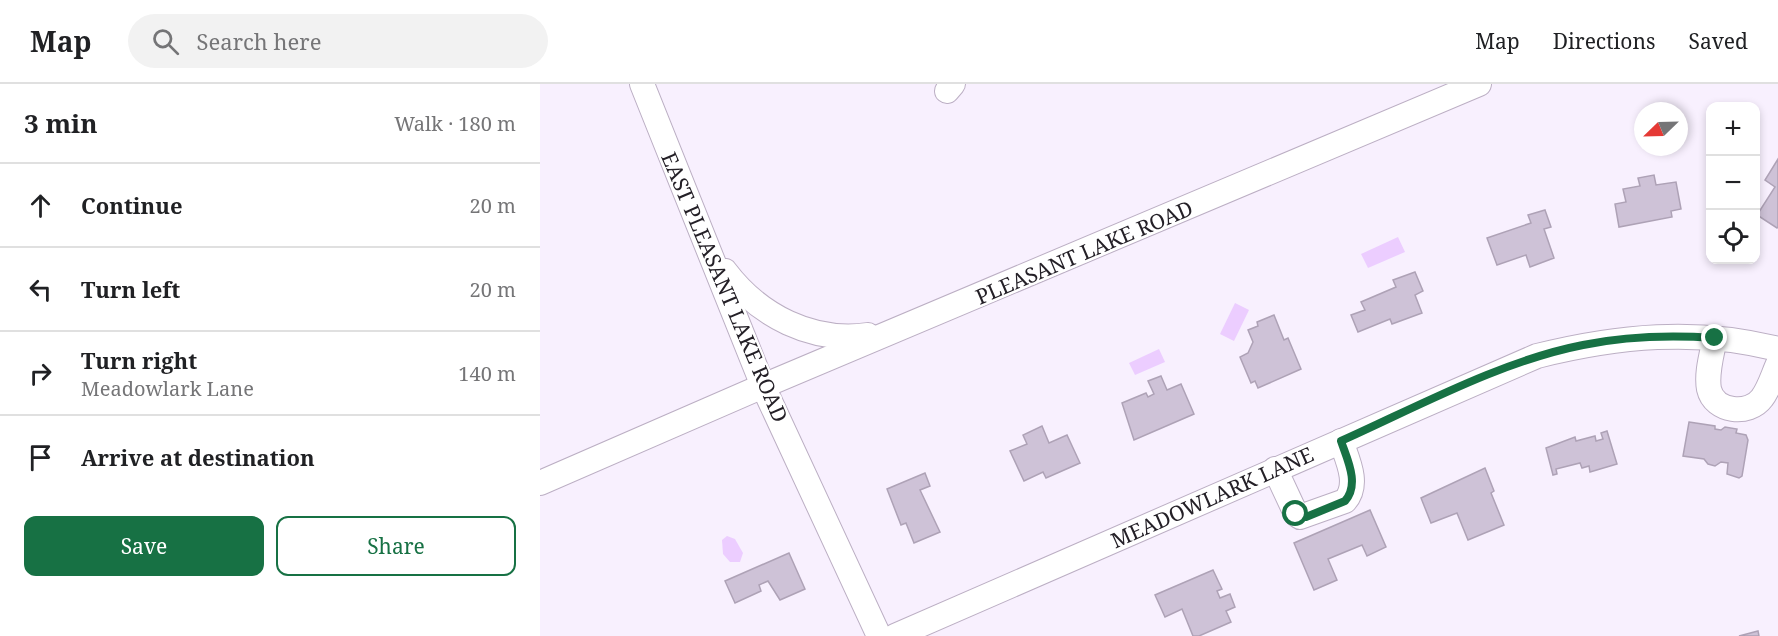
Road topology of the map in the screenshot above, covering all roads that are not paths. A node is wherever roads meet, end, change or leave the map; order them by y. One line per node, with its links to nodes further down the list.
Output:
1 (642, 84): 3 (street, EAST PLEASANT LAKE ROAD)
2 (1479, 84): 4 (street, PLEASANT LAKE ROAD)
3 (708, 249): 4 (street); 8 (street, EAST PLEASANT LAKE ROAD)
4 (897, 332): 8 (street, PLEASANT LAKE ROAD)
5 (1715, 338): 6 (street, MEADOWLARK LANE); 7 (street); 9 (street, MEADOWLARK LANE)
6 (1778, 349)
7 (1778, 364)
8 (763, 386): 11 (street, PLEASANT LAKE ROAD); 12 (street, EAST PLEASANT LAKE ROAD)
9 (1341, 441): 10 (street, MEADOWLARK LANE); 10 (street)
10 (1275, 469): 13 (street, MEADOWLARK LANE)
11 (540, 483)
12 (879, 636)
13 (895, 636)

